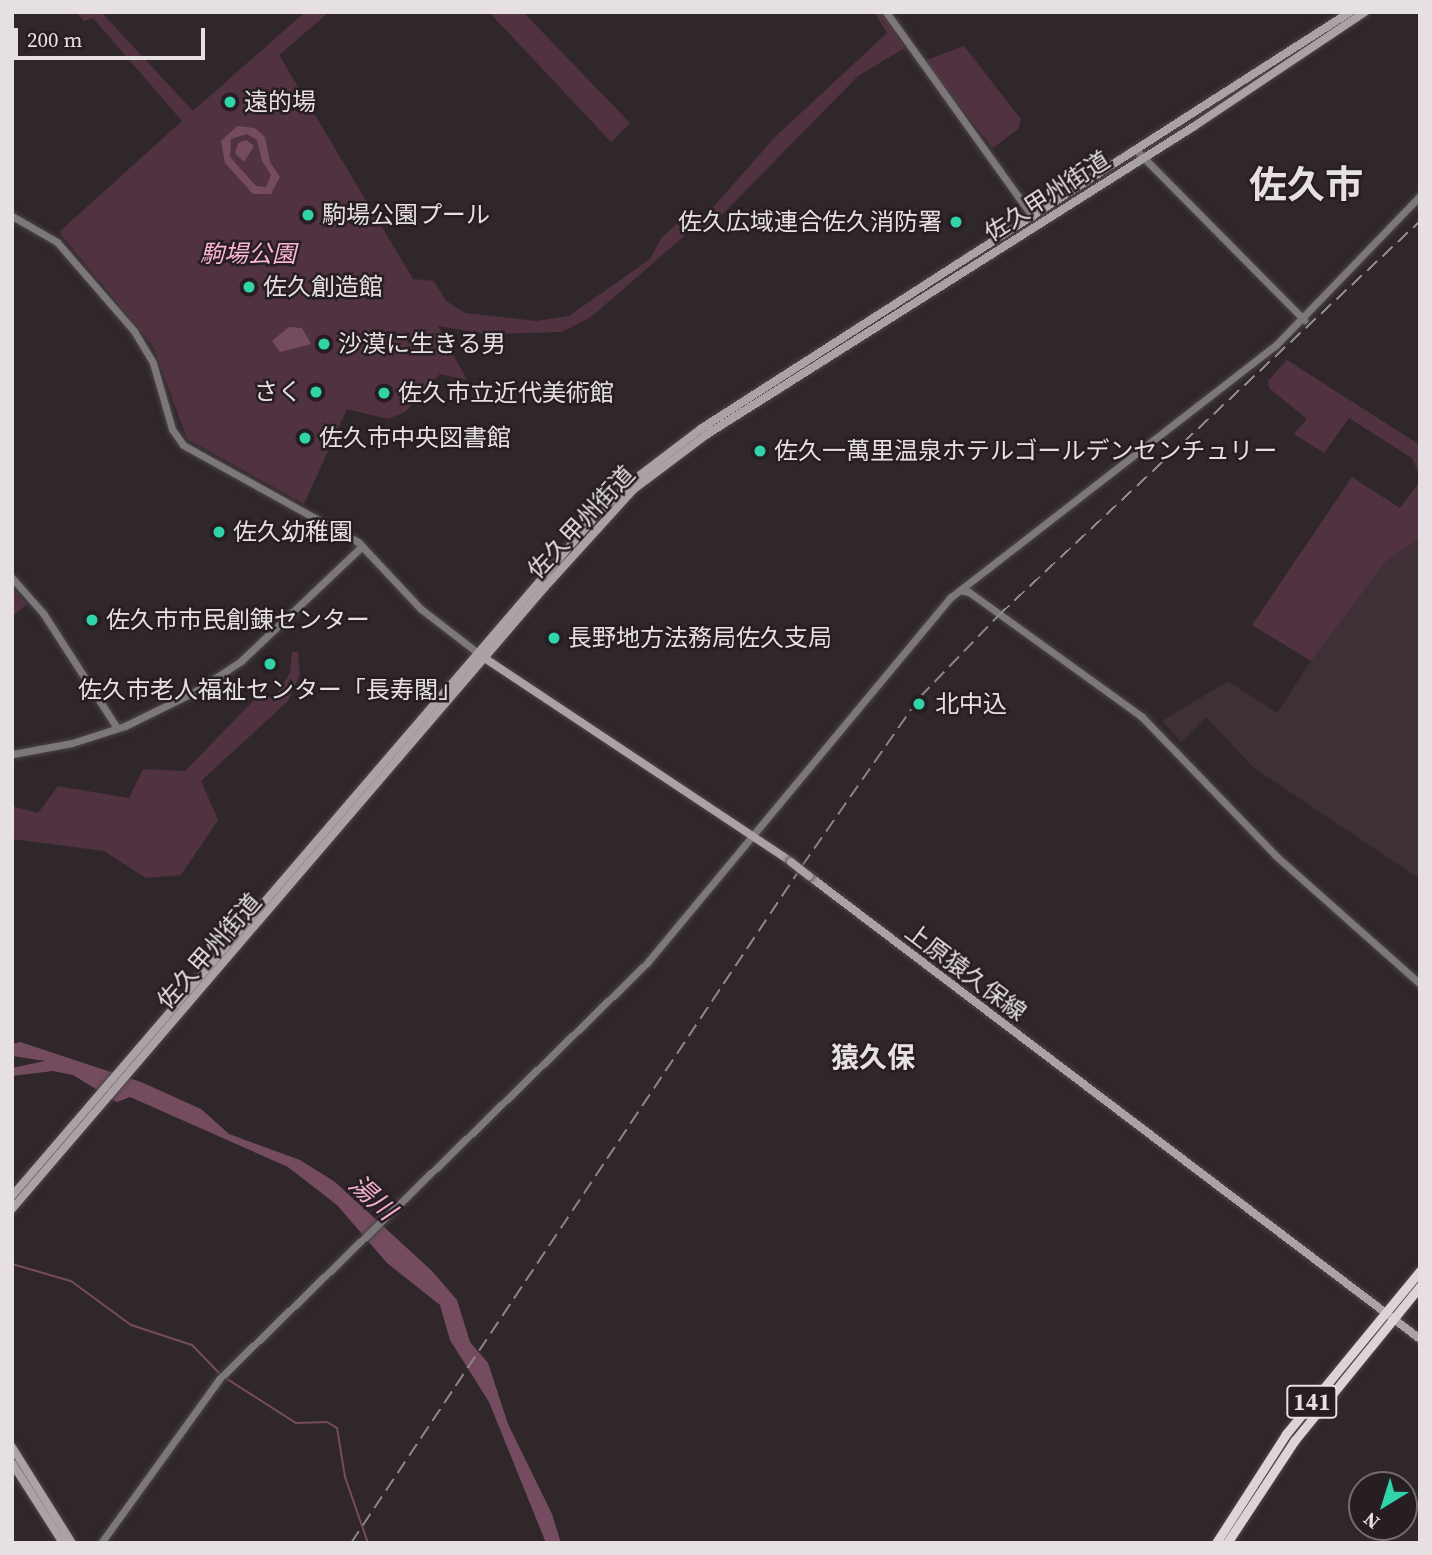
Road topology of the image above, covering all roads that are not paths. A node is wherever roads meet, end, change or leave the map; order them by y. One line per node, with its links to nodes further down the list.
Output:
1 (886, 12): 7 (street)
2 (1350, 12): 4 (main road, 佐久甲州街道)
3 (1364, 12): 4 (main road, 佐久甲州街道)
4 (1140, 154): 7 (main road, 佐久甲州街道); 8 (street); 12 (main road, 佐久甲州街道)
5 (1420, 196): 8 (street)
6 (12, 216): 9 (street)
7 (1033, 217): 12 (main road, 佐久甲州街道)
8 (1304, 320): 11 (street)
9 (362, 546): 12 (street); 13 (street)
10 (12, 578): 13 (street)
11 (960, 590): 15 (street); 16 (street)
12 (481, 656): 15 (main road, 上原猿久保線); 17 (main road, 佐久甲州街道); 17 (main road, 佐久甲州街道)
13 (117, 728): 14 (street)
14 (13, 754)
15 (754, 835): 22 (main road, 上原猿久保線, bridge); 28 (street)
16 (1420, 984)
17 (93, 1108): 18 (main road, 佐久甲州街道); 19 (main road, 佐久甲州街道)
18 (12, 1196)
19 (12, 1209)
20 (1420, 1271): 22 (highway, 141)
21 (1420, 1286): 22 (highway, 141)
22 (1389, 1315): 23 (main road, 上原猿久保線); 29 (highway, 141); 30 (highway, 141)
23 (1420, 1339)
24 (12, 1447): 27 (main road)
25 (12, 1463): 26 (main road)
26 (63, 1543)
27 (72, 1543)
28 (101, 1543)
29 (1216, 1543)
30 (1227, 1543)

